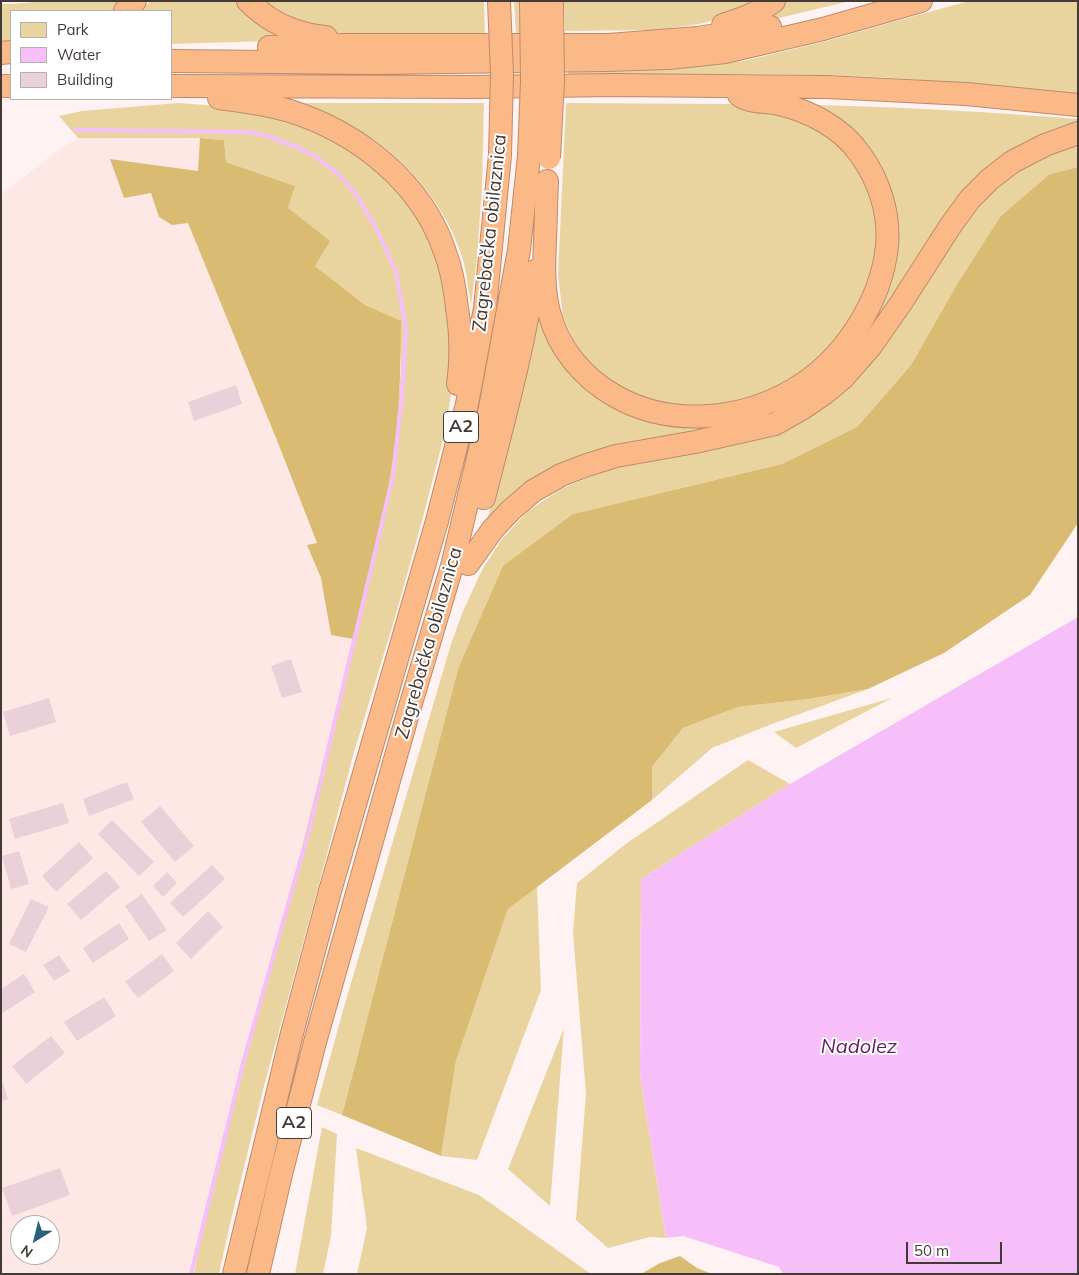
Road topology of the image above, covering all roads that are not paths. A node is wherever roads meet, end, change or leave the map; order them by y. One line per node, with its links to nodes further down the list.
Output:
1 (248, 1): 9 (highway)
2 (499, 1): 20 (highway, Zagrebačka obilaznica / A2, bridge)
3 (531, 1): 17 (highway, Zagrebačka obilaznica / A2, bridge)
4 (552, 1): 17 (highway, bridge)
5 (774, 1): 8 (highway)
6 (921, 1): 7 (highway)
7 (881, 13): 8 (highway); 11 (highway)
8 (644, 42): 9 (highway)
9 (377, 45): 10 (highway)
10 (172, 54)
11 (172, 61)
12 (172, 86): 13 (highway)
13 (728, 86): 15 (highway); 18 (highway)
14 (172, 92): 20 (highway)
15 (1078, 105)
16 (1078, 133): 19 (highway)
17 (539, 157): 18 (highway); 21 (highway, Zagrebačka obilaznica / A2)
18 (547, 181): 19 (highway)
19 (468, 564): 21 (highway)
20 (410, 618): 22 (highway, Zagrebačka obilaznica / A2)
21 (409, 710): 23 (highway, Zagrebačka obilaznica / A2)
22 (234, 1274)
23 (258, 1274)

